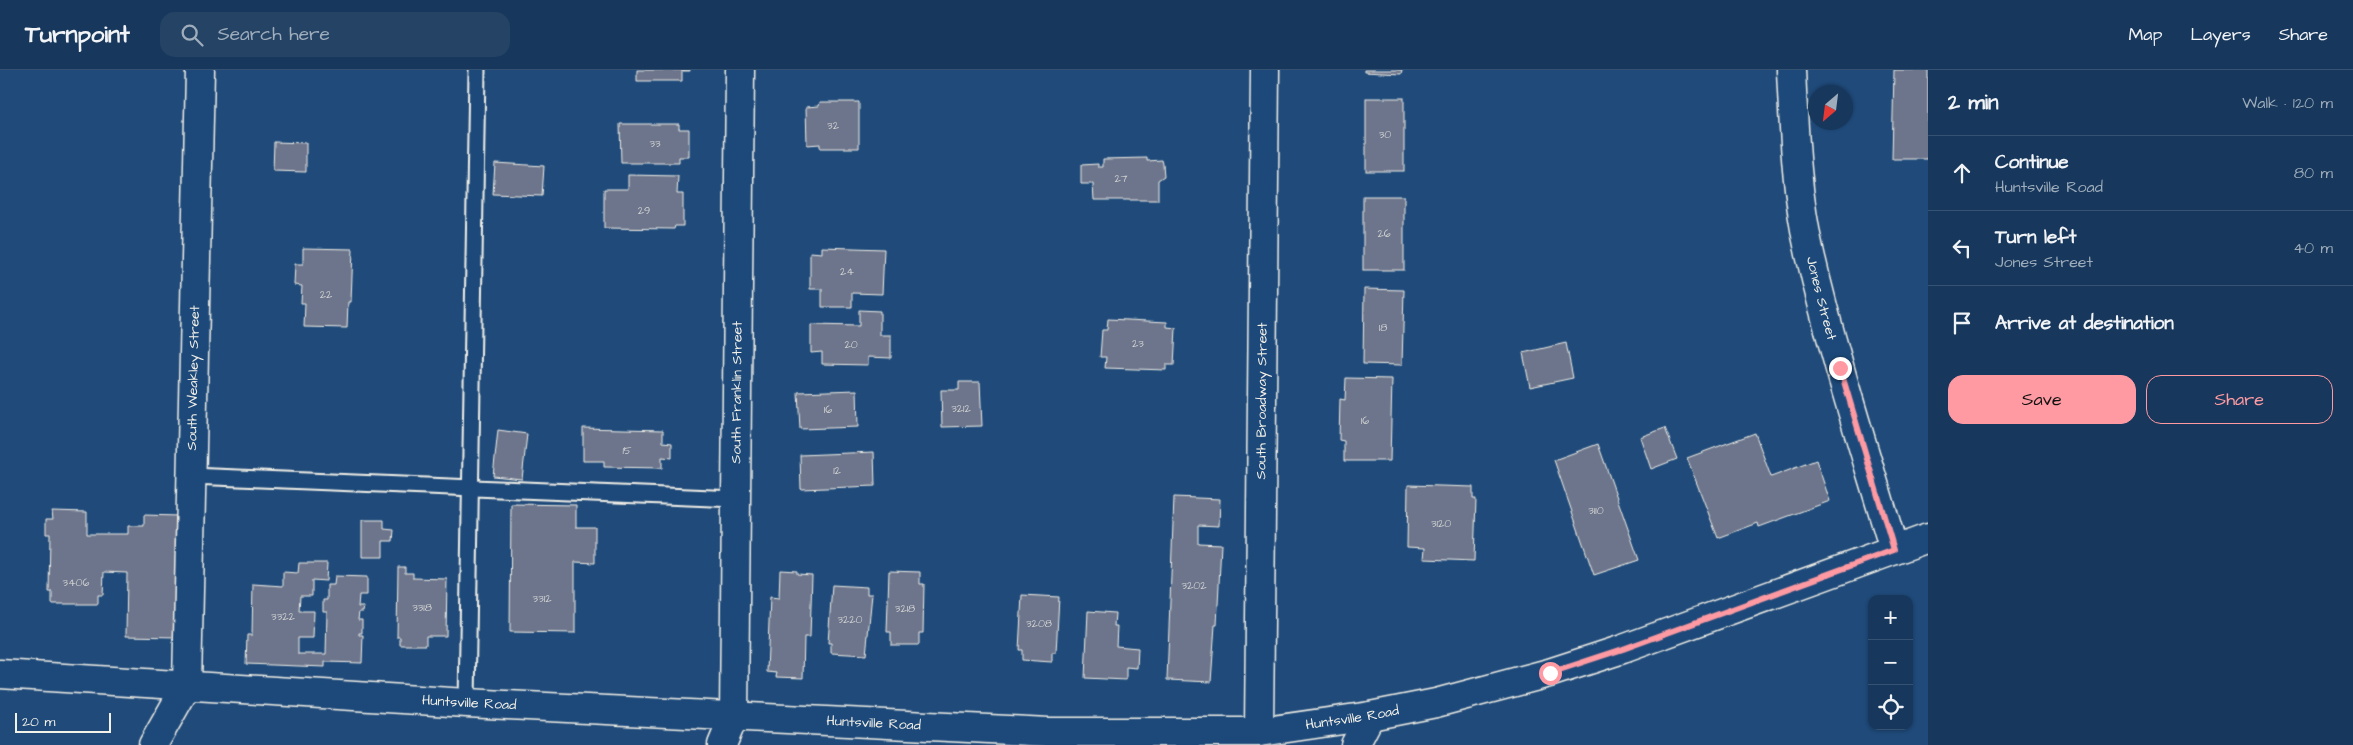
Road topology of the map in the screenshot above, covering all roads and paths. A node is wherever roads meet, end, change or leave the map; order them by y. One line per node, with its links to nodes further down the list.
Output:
1 (200, 70): 6 (street, South Weakley Street)
2 (477, 70): 7 (lane)
3 (740, 70): 8 (street, South Franklin Street)
4 (1265, 70): 16 (street, South Broadway Street)
5 (1791, 70): 10 (street, Jones Street)
6 (191, 476): 7 (lane); 12 (street, South Weakley Street)
7 (470, 488): 8 (lane); 13 (lane)
8 (736, 499): 14 (street, South Franklin Street)
9 (1928, 538): 10 (street, Huntsville Road)
10 (1894, 550): 15 (street, Huntsville Road)
11 (0, 674): 12 (street, Huntsville Road)
12 (187, 686): 13 (street, Huntsville Road); 17 (street)
13 (468, 703): 14 (street, Huntsville Road)
14 (734, 716): 16 (street, Huntsville Road); 18 (street)
15 (1370, 716): 16 (street, Huntsville Road); 19 (street)
16 (1260, 732)
17 (154, 745)
18 (722, 745)
19 (1354, 745)

